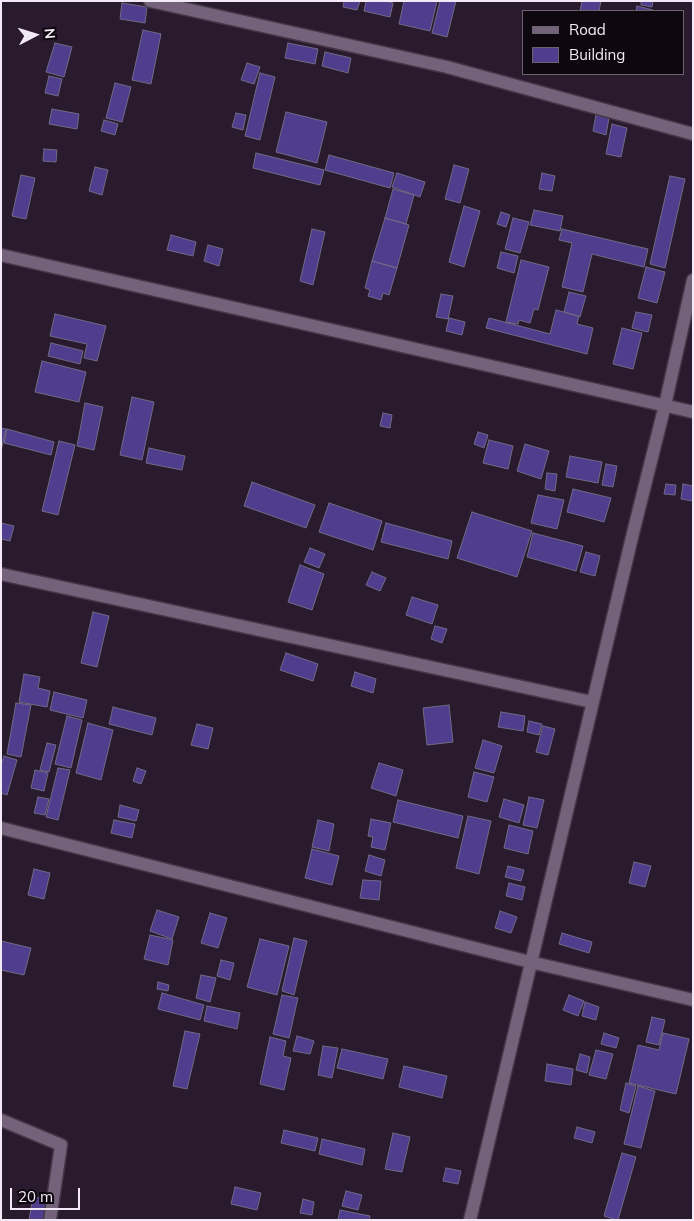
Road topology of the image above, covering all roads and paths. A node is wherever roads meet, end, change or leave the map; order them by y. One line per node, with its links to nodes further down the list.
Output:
1 (150, 1): 2 (street)
2 (693, 134)
3 (1, 255): 5 (street)
4 (693, 280): 5 (street)
5 (665, 405): 6 (street); 8 (street)
6 (693, 412)
7 (1, 574): 8 (street)
8 (592, 702): 10 (street)
9 (1, 828): 10 (street)
10 (530, 962): 11 (street); 14 (street)
11 (693, 1000)
12 (1, 1120): 13 (street)
13 (50, 1220)
14 (470, 1220)

